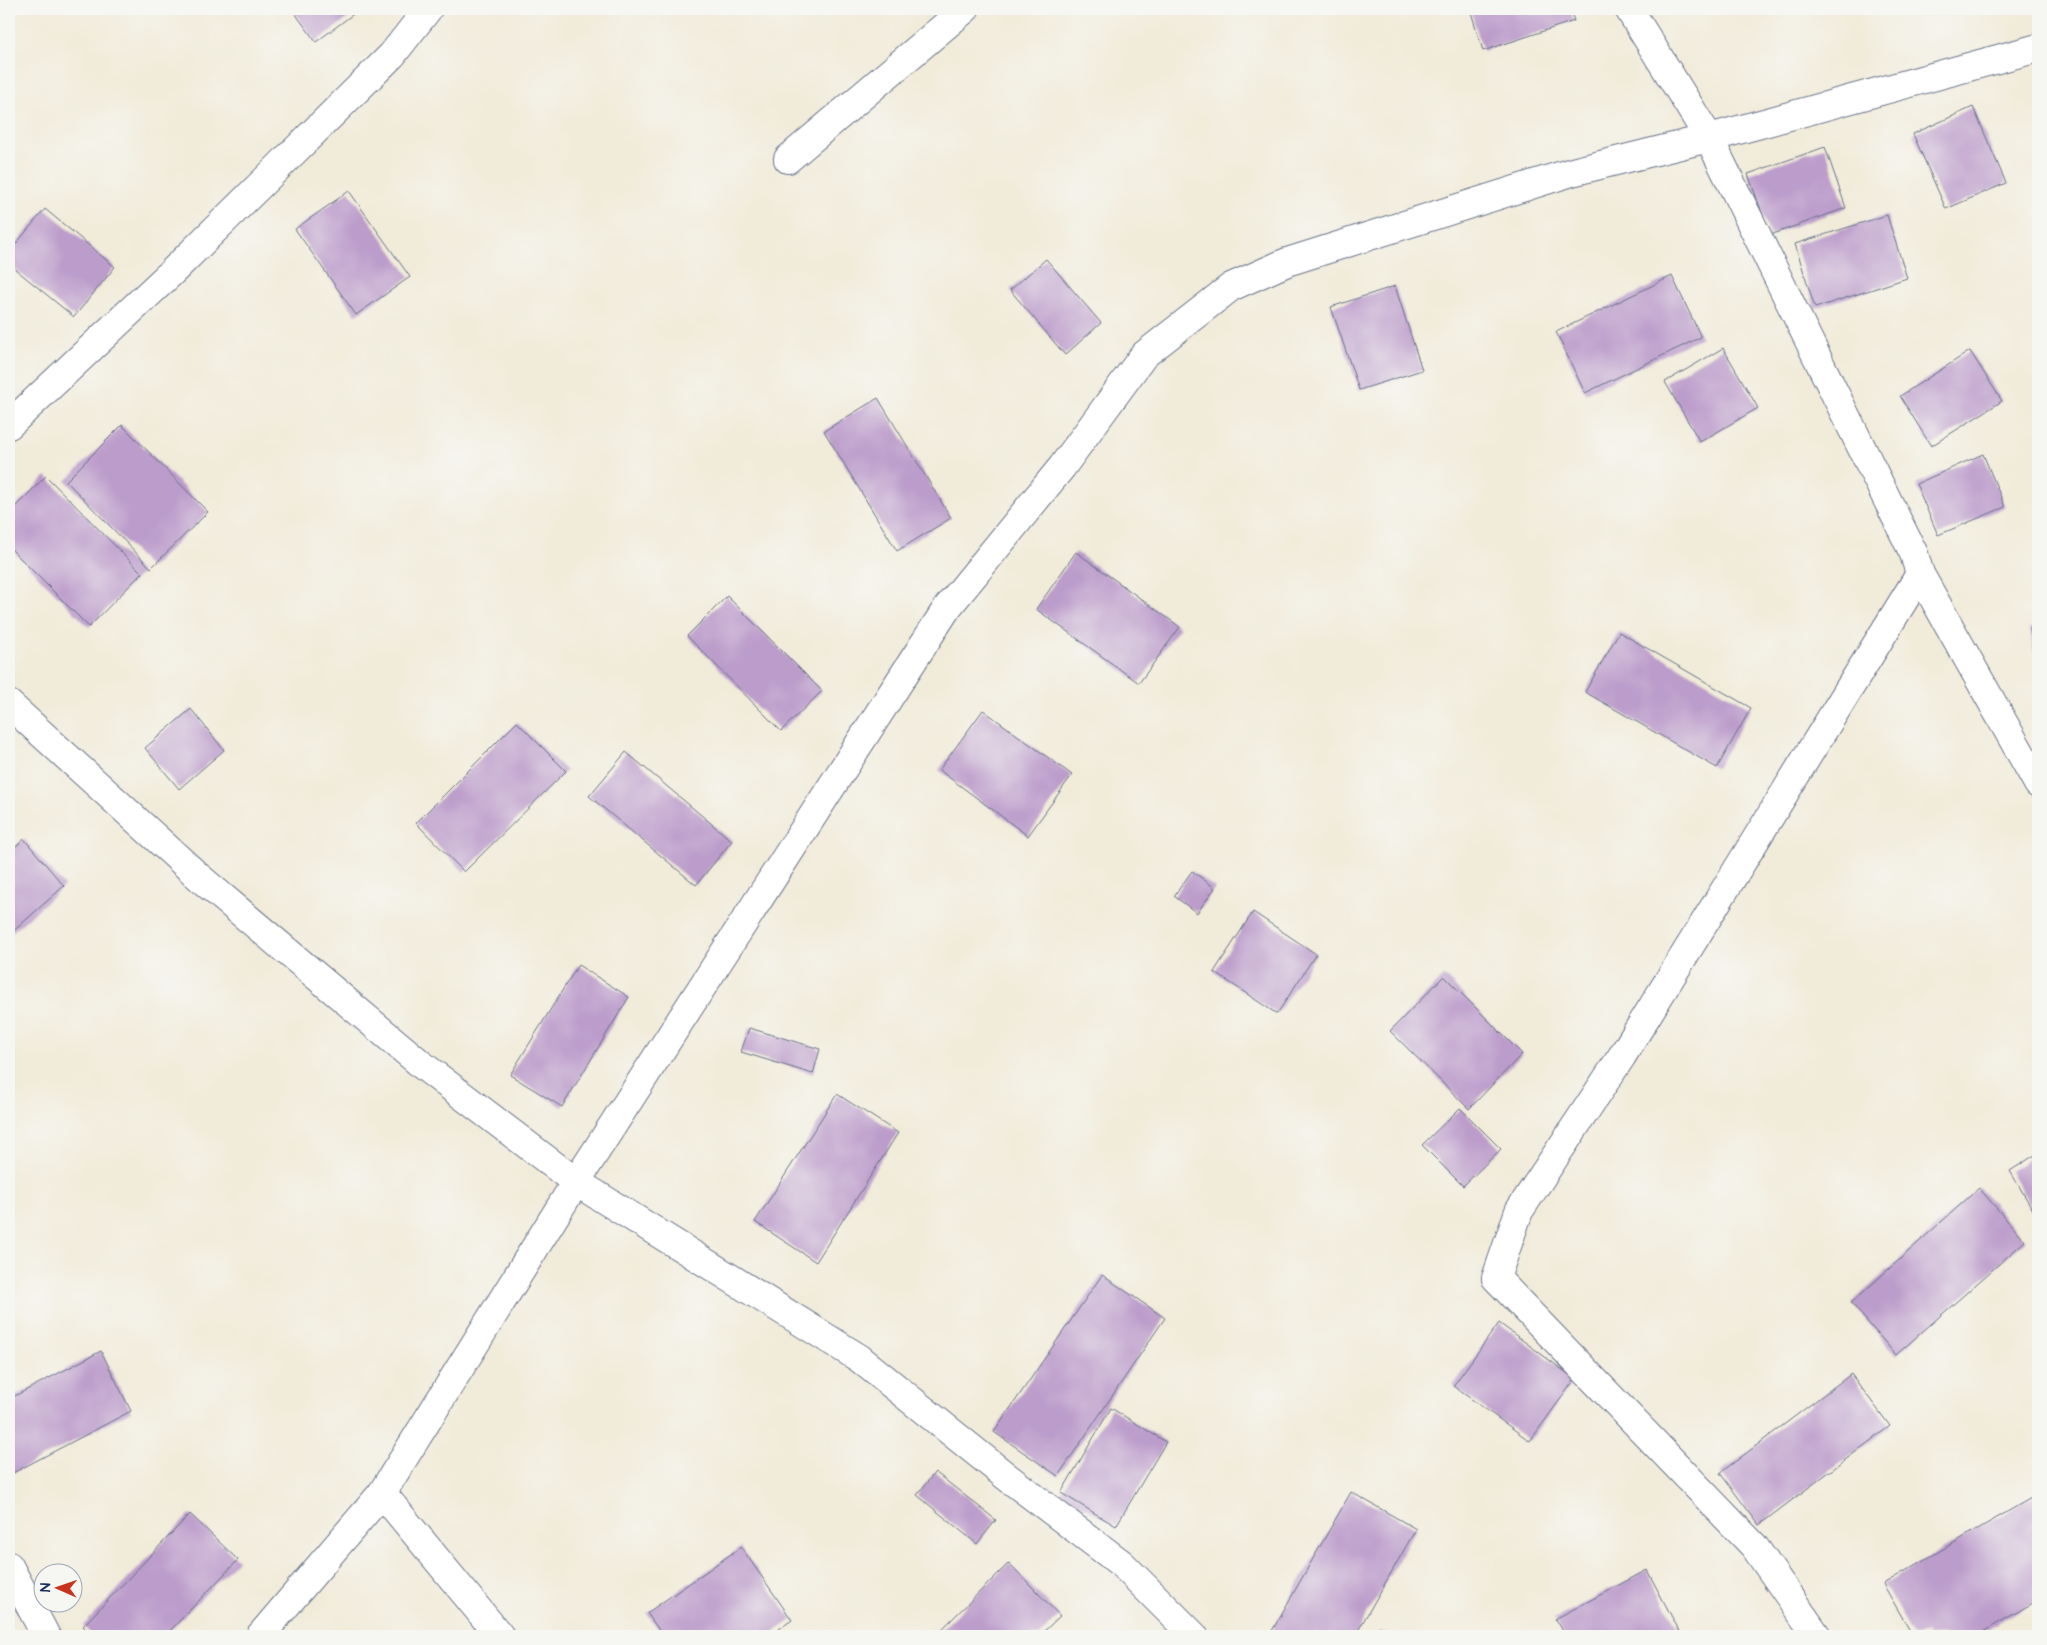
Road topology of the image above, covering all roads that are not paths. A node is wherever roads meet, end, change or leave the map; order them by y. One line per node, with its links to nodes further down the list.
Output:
1 (428, 9): 7 (street)
2 (965, 9): 6 (street)
3 (1629, 9): 5 (street)
4 (2038, 48): 5 (street)
5 (1709, 138): 8 (street); 11 (street)
6 (788, 160)
7 (9, 425)
8 (1920, 574): 10 (street); 18 (street)
9 (9, 704): 11 (street)
10 (2038, 784)
11 (576, 1182): 12 (street); 17 (street)
12 (382, 1493): 15 (street); 16 (street)
13 (9, 1566): 14 (street)
14 (46, 1636)
15 (260, 1636)
16 (500, 1636)
17 (1194, 1636)
18 (1817, 1636)

